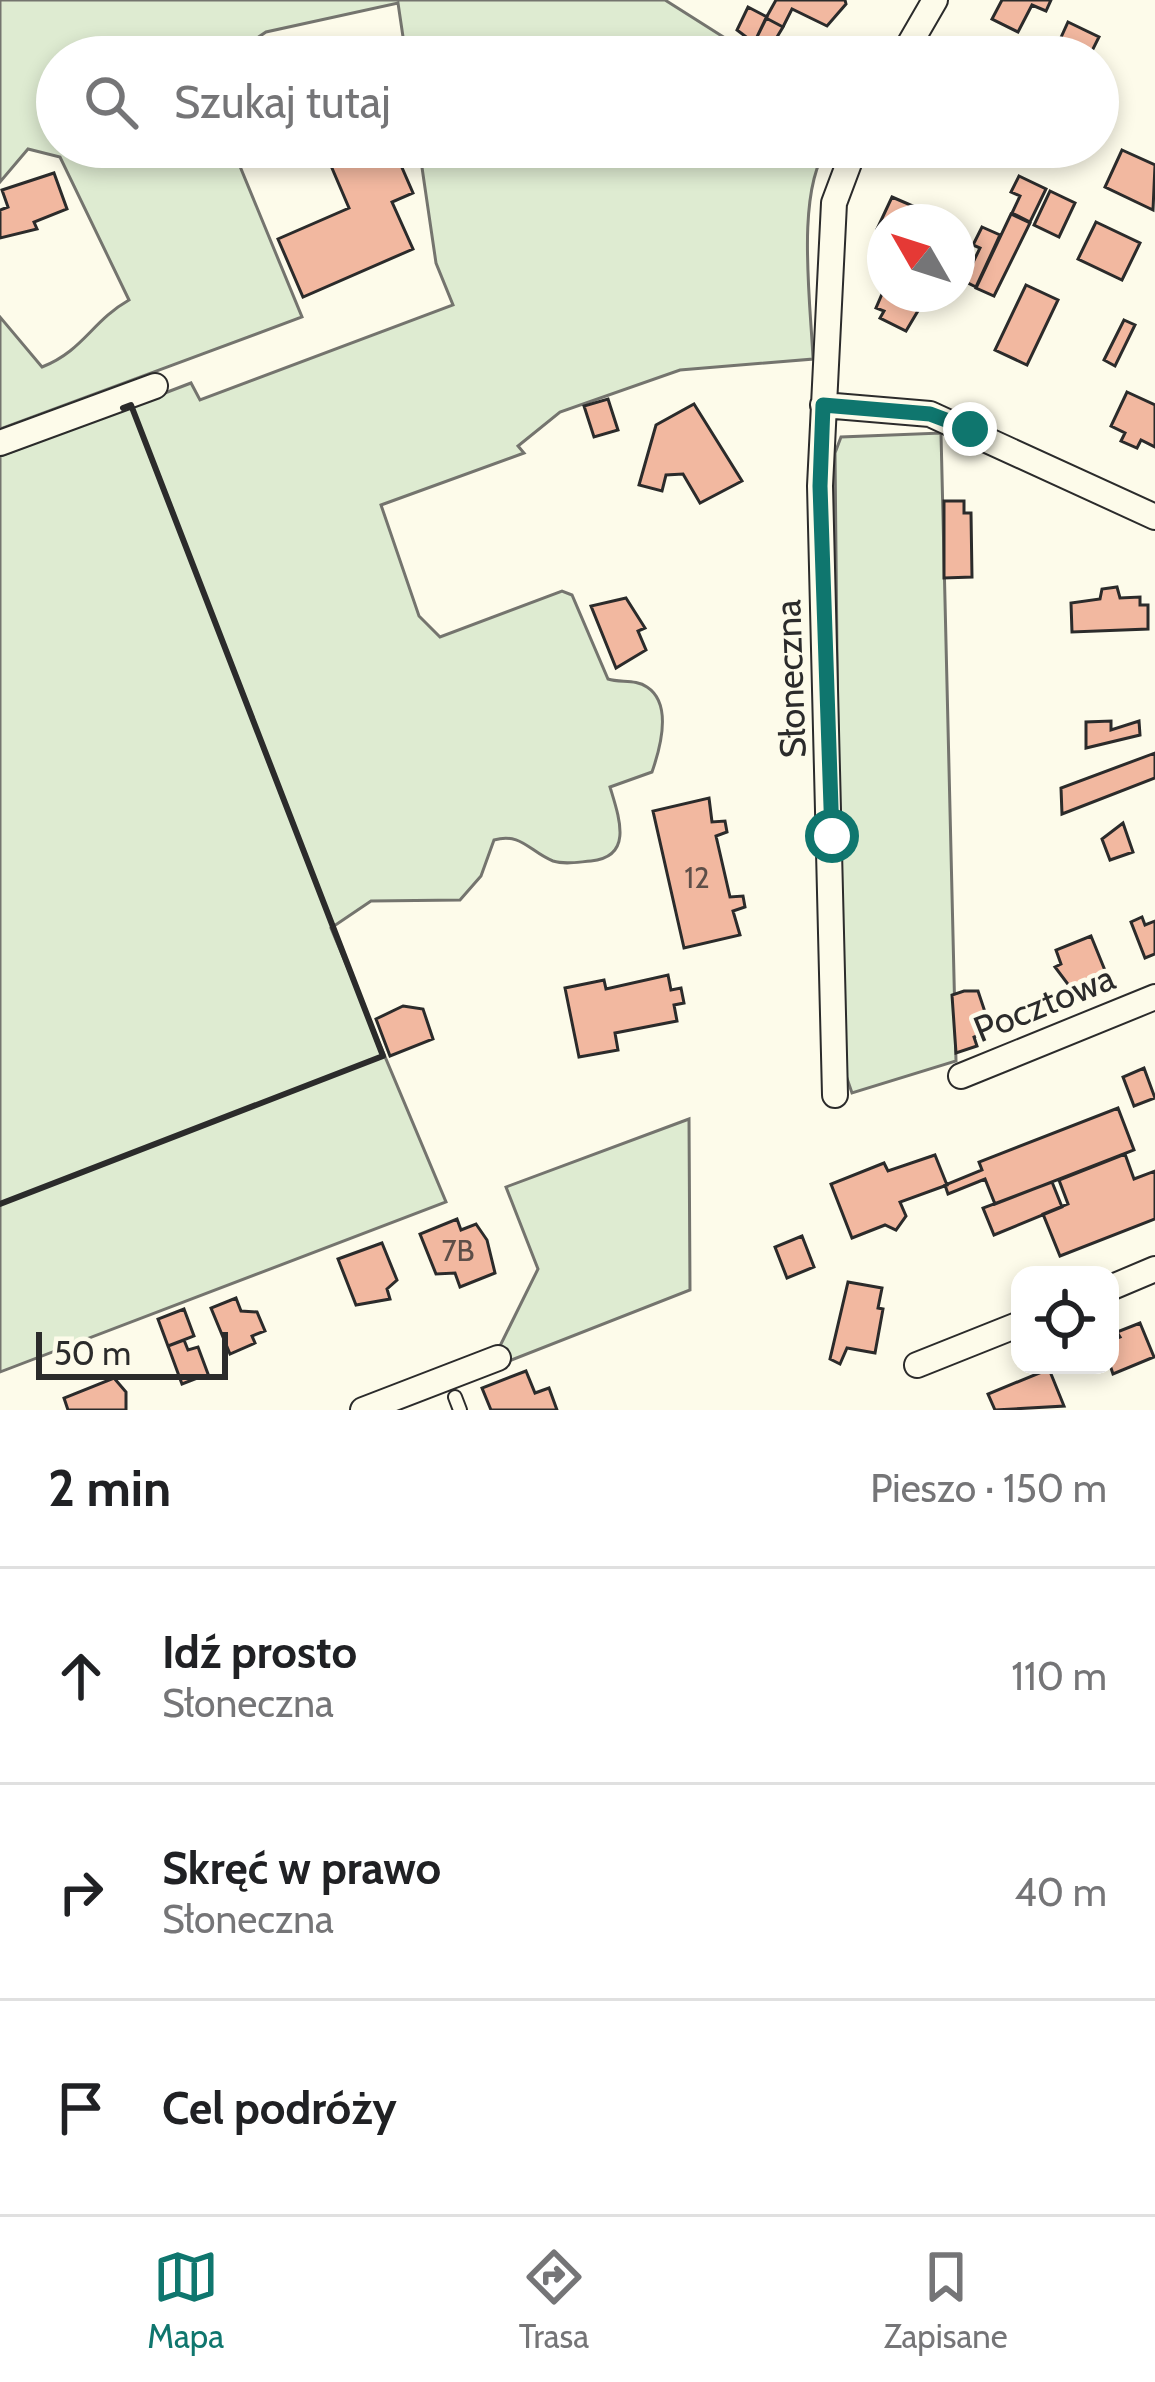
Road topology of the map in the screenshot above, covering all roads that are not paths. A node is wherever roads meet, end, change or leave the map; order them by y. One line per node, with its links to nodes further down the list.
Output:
1 (934, 0): 2 (street)
2 (914, 36)
3 (847, 168): 5 (street, Słoneczna)
4 (155, 386): 6 (street)
5 (823, 405): 7 (street); 10 (street, Słoneczna)
6 (0, 443)
7 (1155, 517)
8 (1155, 997): 9 (street, Pocztowa)
9 (961, 1076)
10 (835, 1095)
11 (1155, 1269): 12 (street)
12 (1119, 1284)
13 (1011, 1328): 15 (street)
14 (498, 1358): 16 (street)
15 (917, 1365)
16 (363, 1410)

